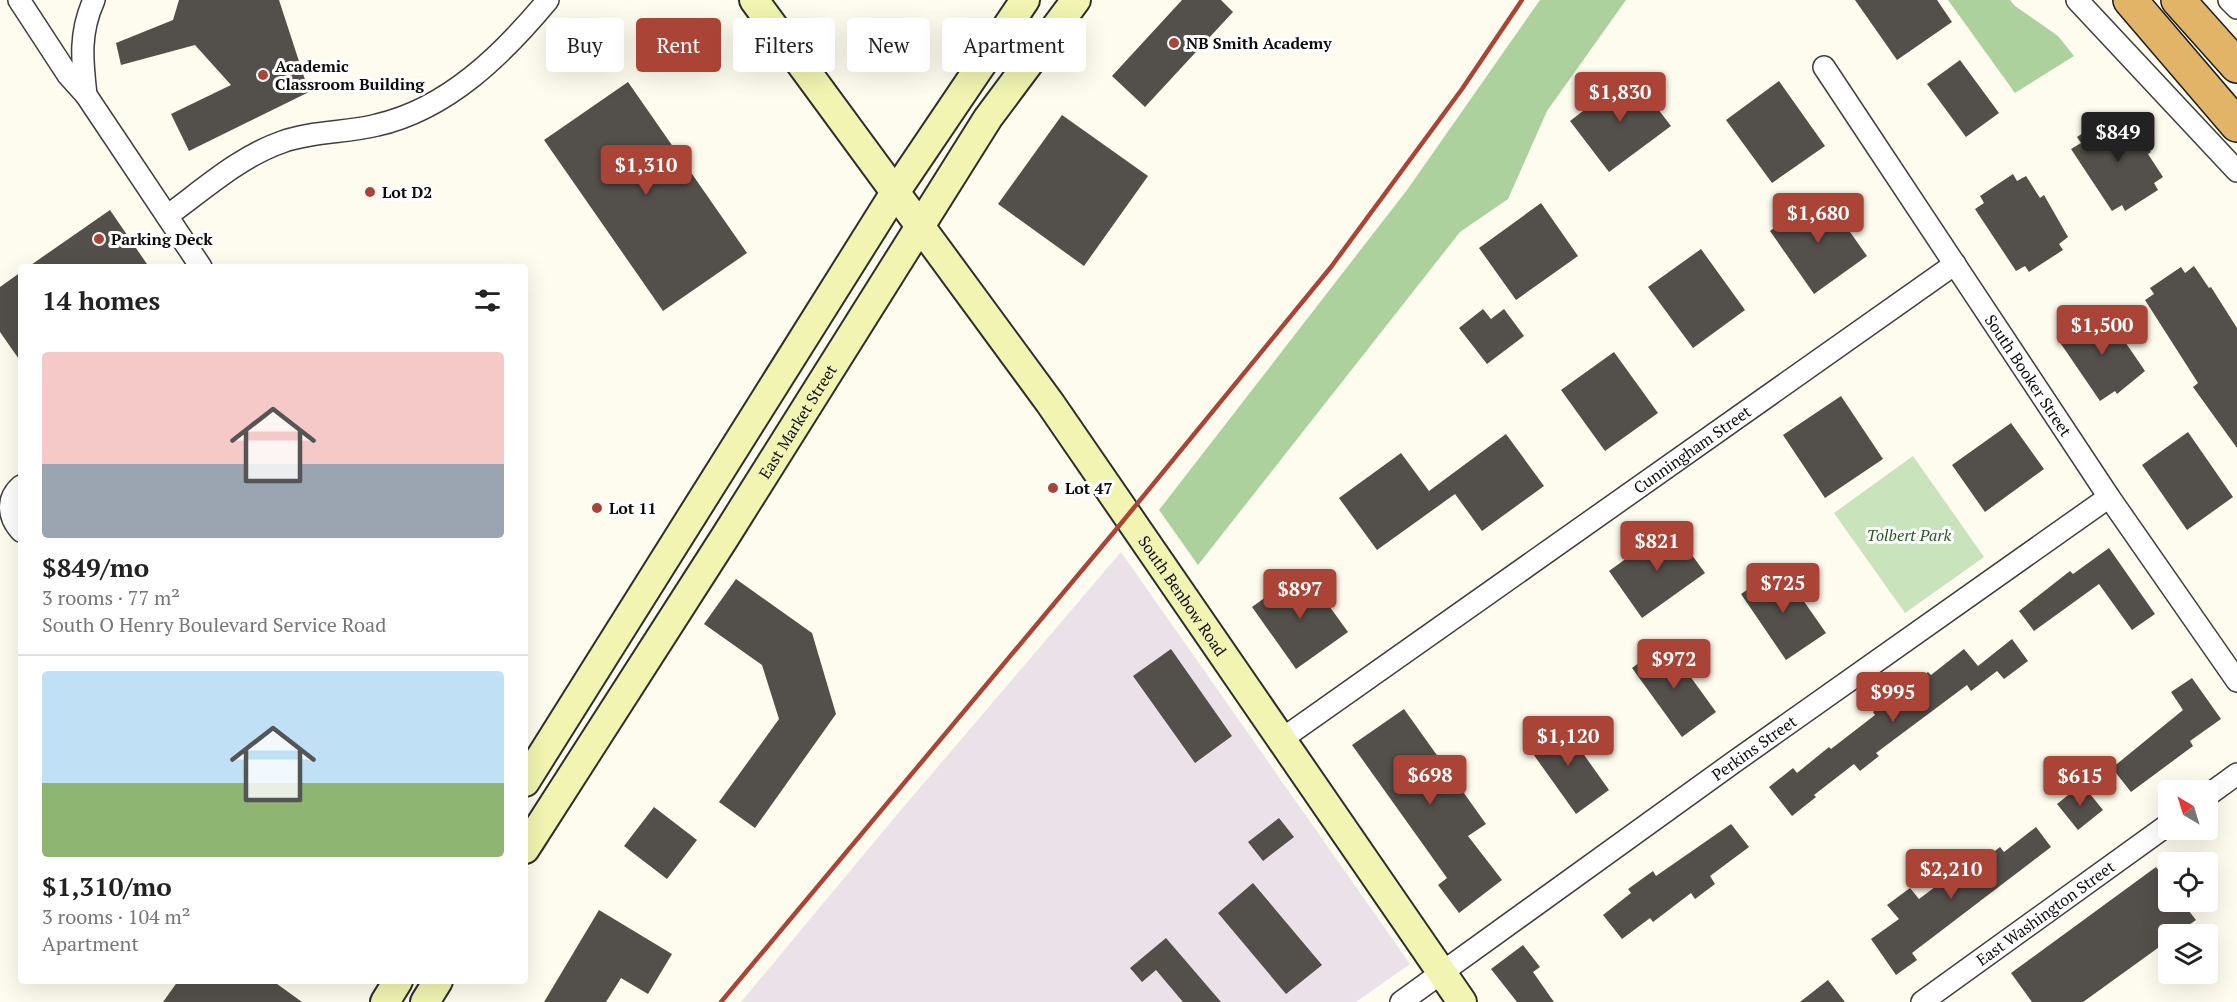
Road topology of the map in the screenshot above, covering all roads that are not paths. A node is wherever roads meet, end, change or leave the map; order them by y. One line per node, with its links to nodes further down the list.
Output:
1 (19, 0): 14 (street)
2 (94, 0): 14 (street)
3 (548, 0): 18 (street)
4 (754, 0): 17 (main road, South Benbow Road)
5 (1025, 0): 17 (main road)
6 (1076, 0): 19 (main road, East Market Street)
7 (2077, 0): 16 (street)
8 (2130, 0): 15 (highway)
9 (2178, 0): 12 (highway)
10 (2229, 0): 11 (street)
11 (2237, 8)
12 (2237, 66)
13 (1824, 67): 21 (street, South Booker Street)
14 (86, 95): 18 (street)
15 (2237, 125)
16 (2237, 171)
17 (896, 191): 19 (main road, South Benbow Road); 25 (main road)
18 (167, 216): 20 (street)
19 (920, 225): 27 (main road, East Market Street); 28 (main road, South Benbow Road)
20 (199, 264)
21 (1954, 264): 23 (street, South Booker Street); 28 (street, Cunningham Street)
22 (18, 490): 24 (street)
23 (2109, 497): 26 (street, South Booker Street); 34 (street, Perkins Street)
24 (18, 528)
25 (652, 579): 27 (main road); 30 (main road)
26 (2237, 681)
27 (602, 731): 33 (main road, East Market Street)
28 (1282, 739): 34 (main road, South Benbow Road)
29 (2237, 774): 31 (street)
30 (528, 777)
31 (2218, 788)
32 (2158, 832): 39 (street, East Washington Street)
33 (528, 844)
34 (1442, 973): 37 (street, Perkins Street); 38 (main road, South Benbow Road)
35 (396, 984): 36 (main road)
36 (384, 1002)
37 (1401, 1002)
38 (1462, 1002)
39 (1922, 1002)

